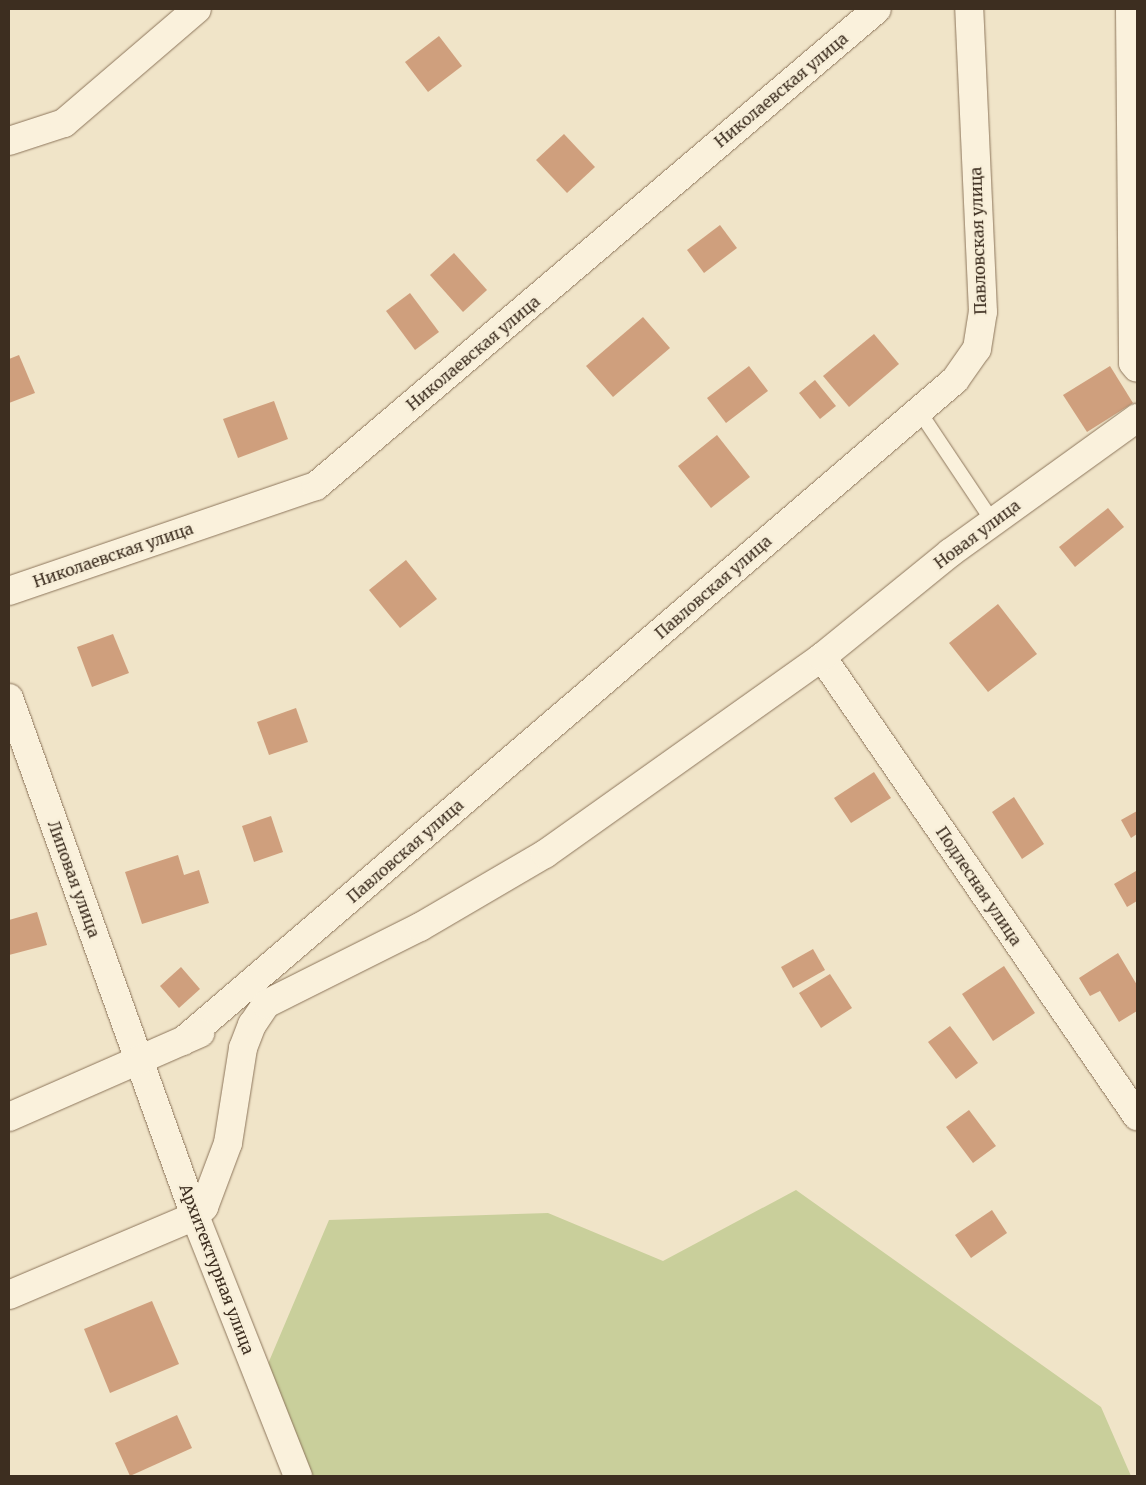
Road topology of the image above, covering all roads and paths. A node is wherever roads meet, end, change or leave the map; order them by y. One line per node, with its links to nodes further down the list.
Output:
1 (197, 9): 5 (street)
2 (877, 9): 10 (street, Николаевская улица)
3 (969, 9): 7 (street, Павловская улица)
4 (1130, 9): 6 (street)
5 (9, 141)
6 (1137, 368)
7 (919, 411): 9 (lane); 14 (street, Павловская улица)
8 (1137, 418): 9 (street, Новая улица)
9 (993, 522): 11 (street, Новая улица)
10 (9, 591)
11 (822, 656): 13 (street, Новая улица); 16 (street, Подлесная улица)
12 (9, 698): 15 (street, Липовая улица)
13 (266, 1004): 14 (street, Новая улица); 18 (street)
14 (183, 1041): 15 (street, Новая улица)
15 (139, 1061): 17 (street, Новая улица); 18 (street, Архитектурная улица)
16 (1137, 1116)
17 (9, 1117)
18 (195, 1216): 19 (street); 20 (street, Архитектурная улица)
19 (9, 1295)
20 (298, 1476)

